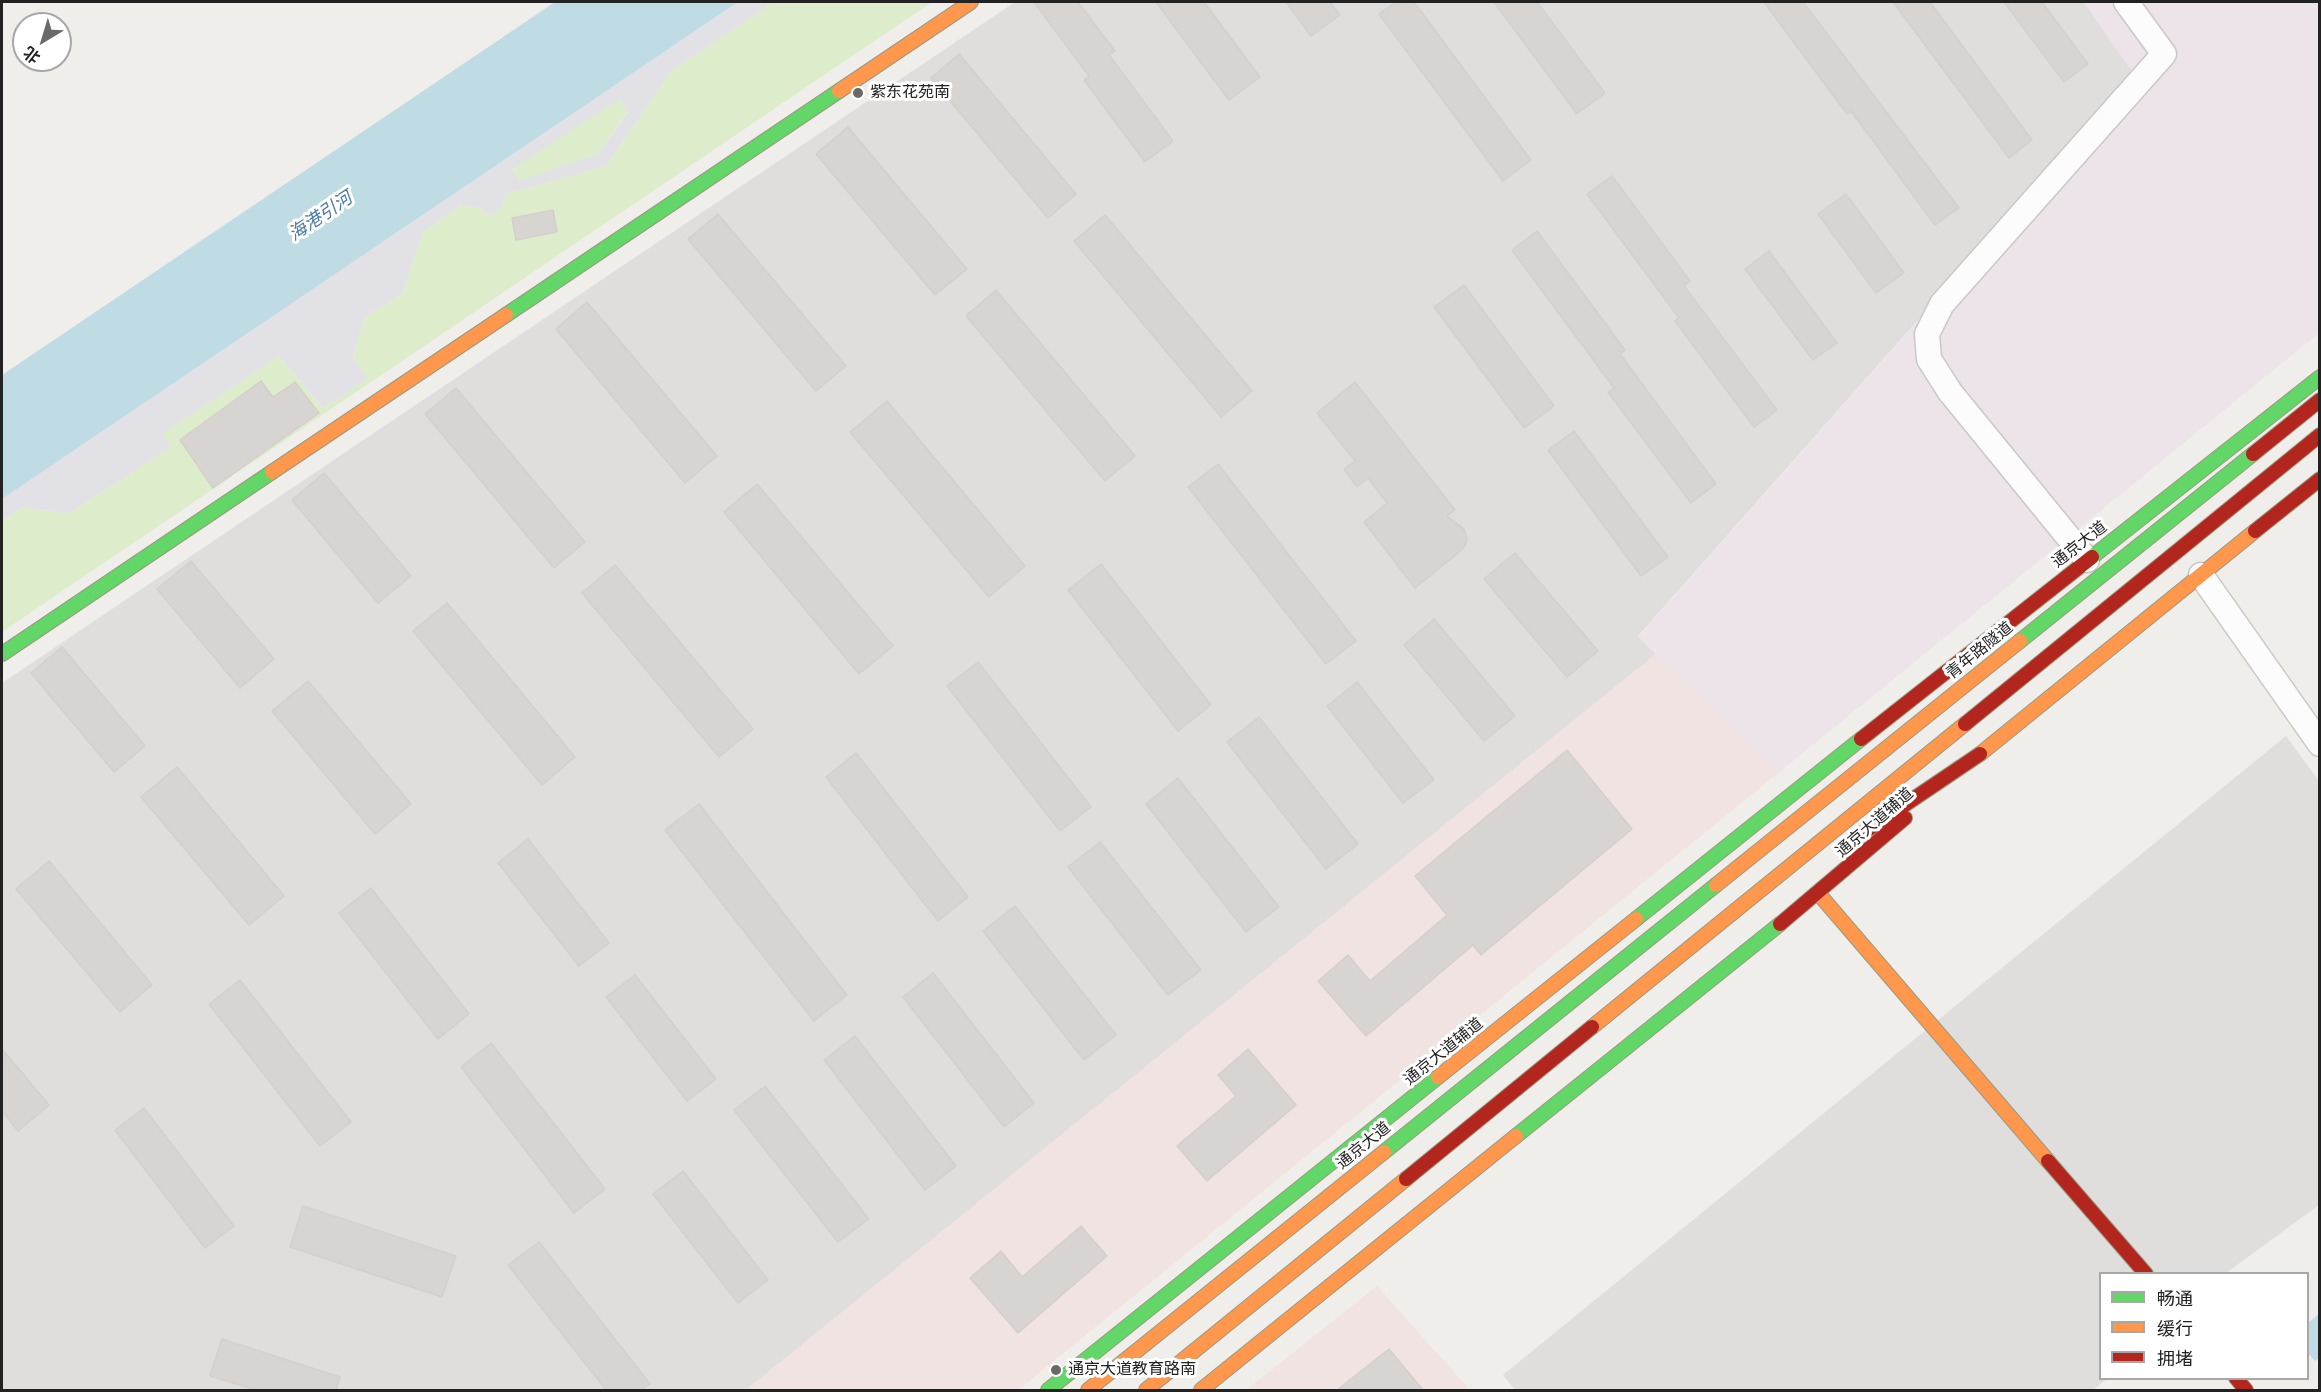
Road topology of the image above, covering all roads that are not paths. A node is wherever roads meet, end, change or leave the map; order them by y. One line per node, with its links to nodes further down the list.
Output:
1 (970, 2): 9 (main road)
2 (2126, 2): 7 (street)
3 (2319, 377): 7 (main road, 通京大道)
4 (2319, 400): 16 (main road, 青年路隧道)
5 (2319, 435): 17 (main road)
6 (2319, 479): 8 (main road)
7 (2087, 560): 10 (main road, 通京大道)
8 (2201, 575): 11 (street); 12 (main road)
9 (2, 654)
10 (1861, 739): 16 (main road); 19 (main road, 通京大道辅道)
11 (2319, 744)
12 (1980, 754): 13 (main road); 15 (main road, 通京大道辅道)
13 (1844, 846)
14 (1804, 872): 17 (main road)
15 (1818, 893): 18 (main road); 22 (main road, 通京大道辅道)
16 (1661, 928): 20 (main road, 通京大道)
17 (1687, 952): 21 (main road)
18 (2144, 1272)
19 (1048, 1390)
20 (1088, 1390)
21 (1146, 1390)
22 (1201, 1390)

